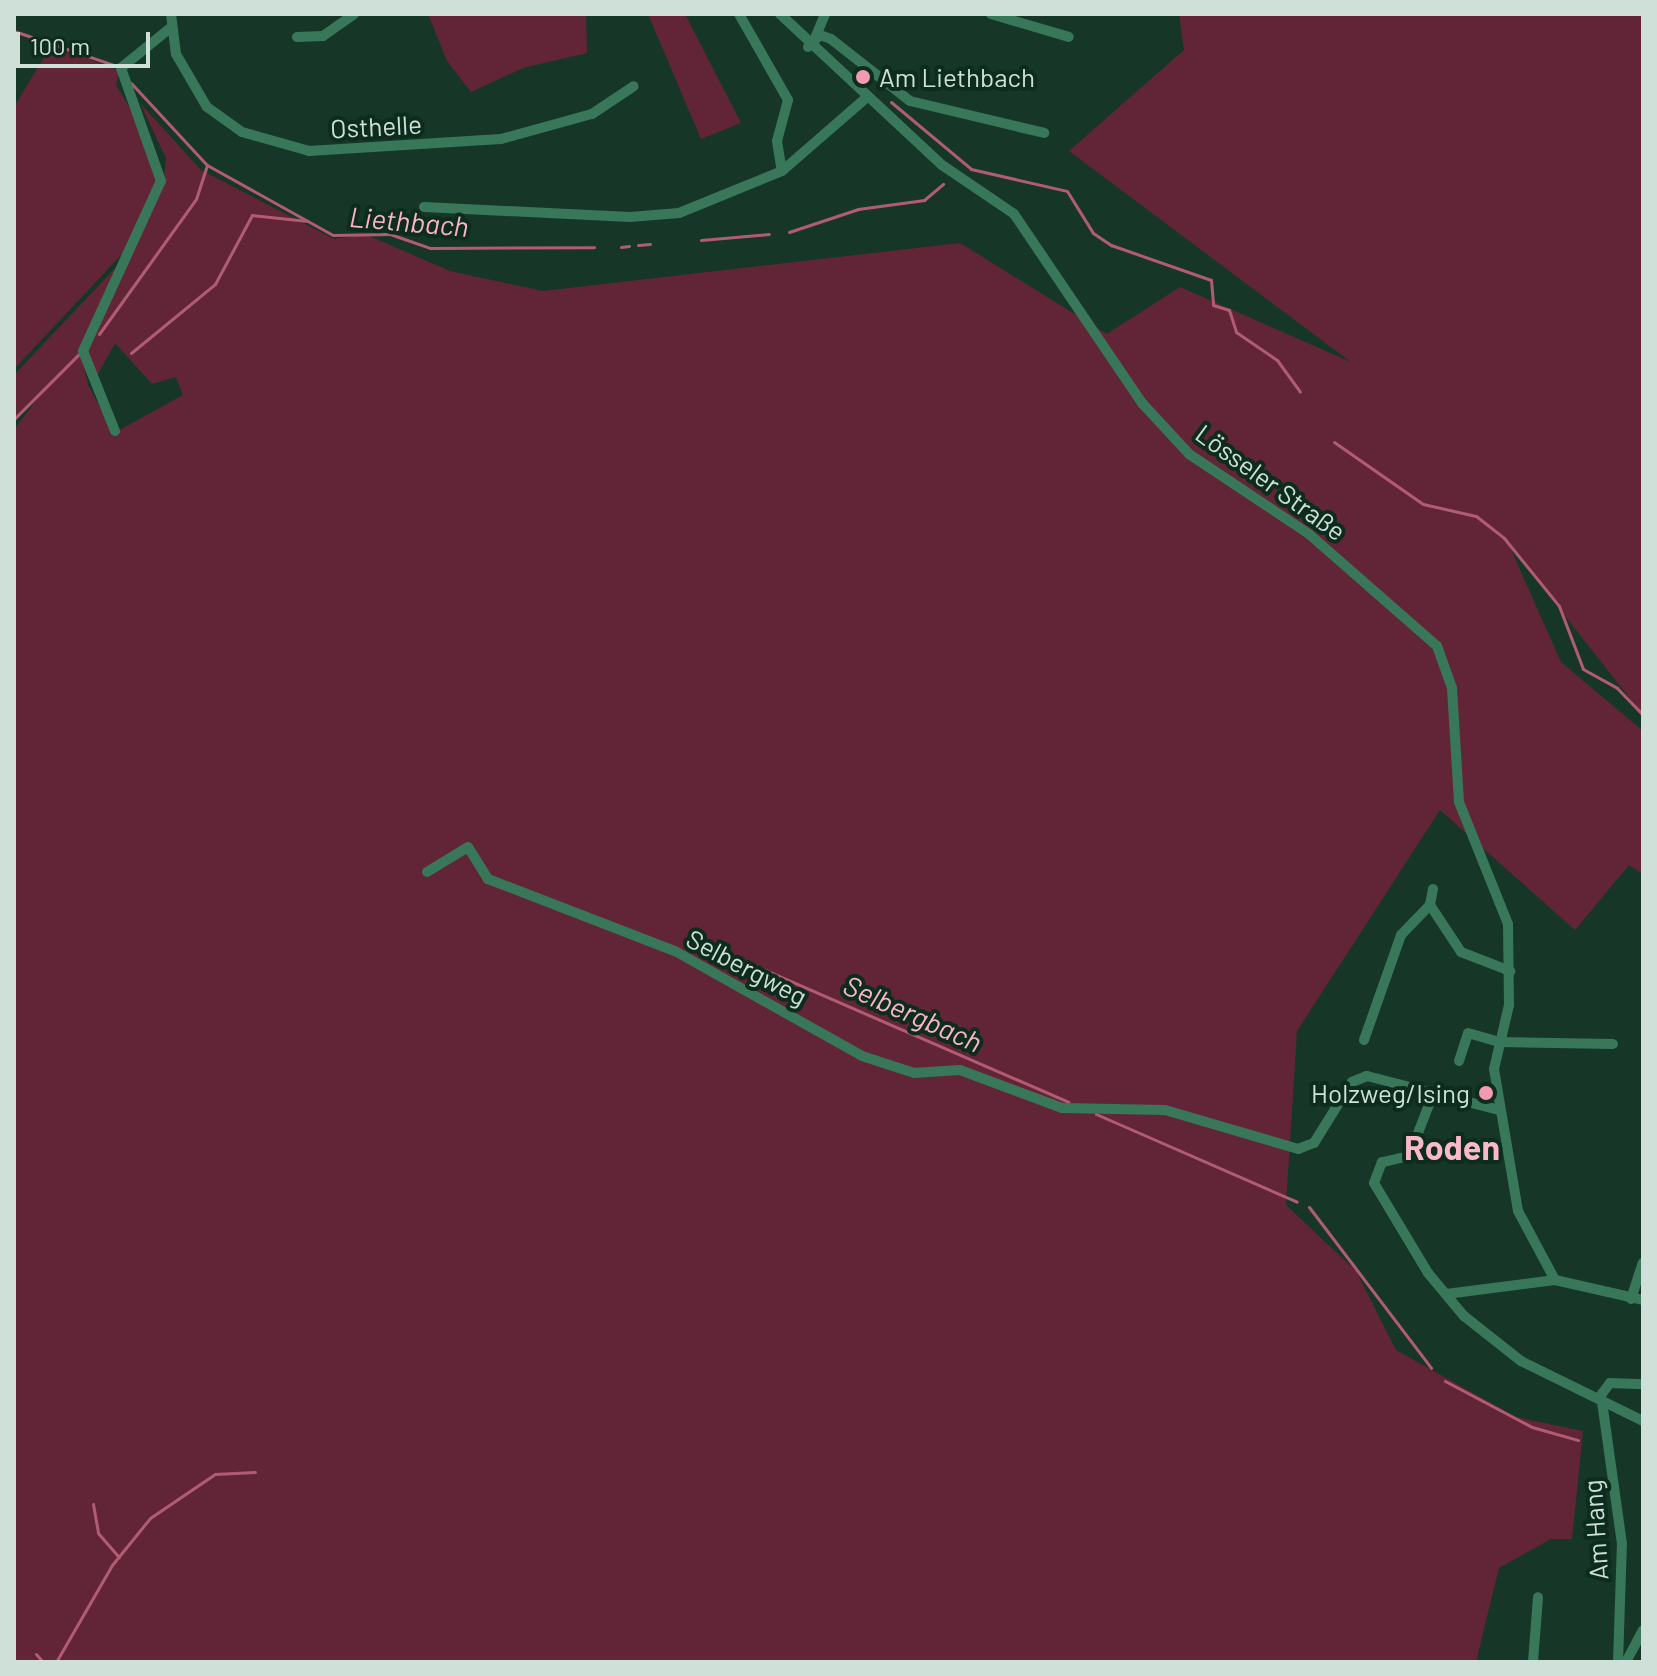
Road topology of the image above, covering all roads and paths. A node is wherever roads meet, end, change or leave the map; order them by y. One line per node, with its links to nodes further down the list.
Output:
1 (171, 14): 7 (street, Osthelle)
2 (354, 14): 8 (street)
3 (739, 14): 14 (street)
4 (780, 14): 10 (street, Lösseler Straße)
5 (825, 14): 10 (street)
6 (991, 14): 9 (street)
7 (169, 29): 11 (street, Osthelle); 16 (street)
8 (297, 37)
9 (1069, 37)
10 (812, 42): 12 (street, Lösseler Straße); 13 (street)
11 (634, 86)
12 (867, 97): 14 (street); 20 (street, Lösseler Straße)
13 (1044, 133)
14 (782, 171): 15 (street)
15 (424, 207)
16 (115, 431)
17 (427, 872): 25 (street, Selbergweg)
18 (1433, 889): 19 (street)
19 (1430, 905): 20 (street); 21 (street)
20 (1510, 971): 22 (street, Lösseler Straße)
21 (1364, 1040)
22 (1500, 1042): 23 (street); 24 (street); 26 (street, Lösseler Straße)
23 (1613, 1044)
24 (1459, 1061)
25 (1432, 1097): 26 (street, Selbergweg); 29 (street)
26 (1499, 1110): 28 (street, Lösseler Straße)
27 (1643, 1263): 30 (street)
28 (1555, 1280): 29 (street); 30 (street)
29 (1446, 1294): 32 (street)
30 (1637, 1300)
31 (1643, 1384): 32 (street)
32 (1601, 1395): 33 (street); 37 (street, Am Hang)
33 (1643, 1421)
34 (1538, 1597): 36 (street)
35 (1643, 1630): 38 (street)
36 (1533, 1662)
37 (1618, 1662)
38 (1626, 1662)

